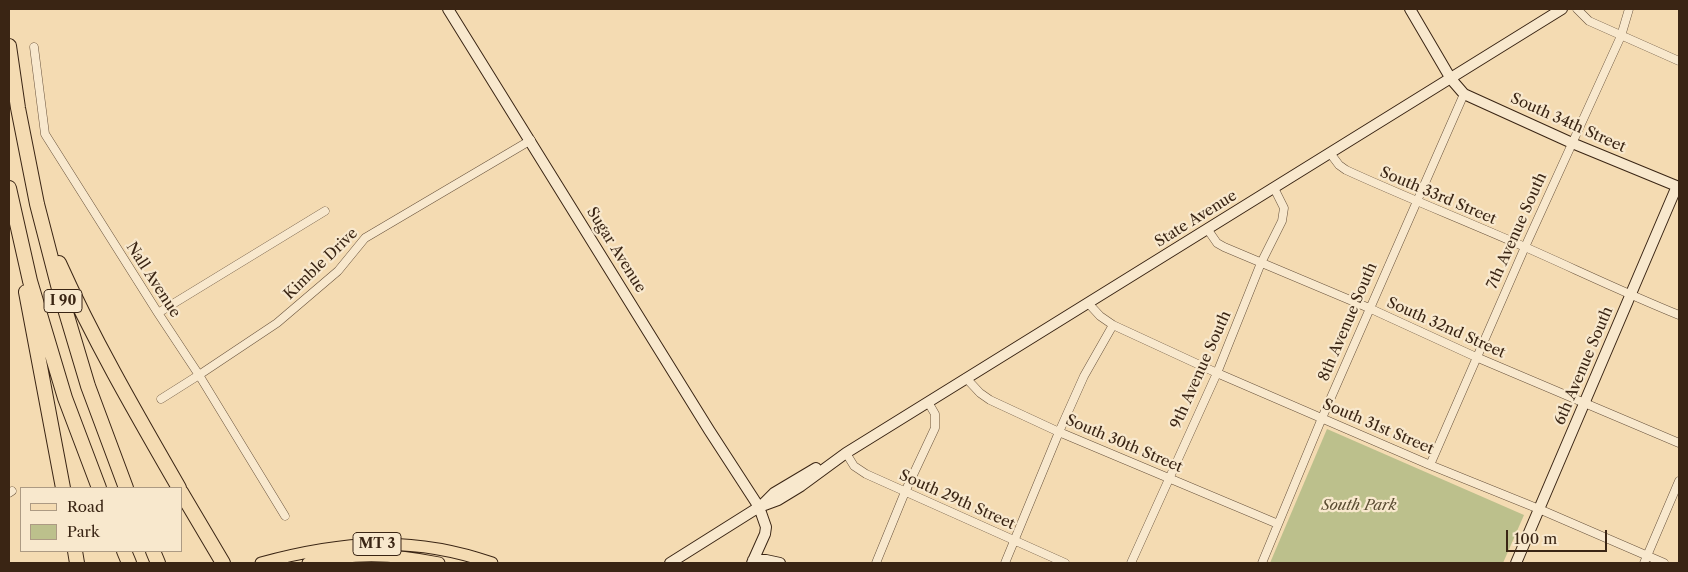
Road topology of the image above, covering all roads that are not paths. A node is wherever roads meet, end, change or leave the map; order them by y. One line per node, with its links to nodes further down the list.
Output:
1 (448, 9): 13 (main road, Sugar Avenue)
2 (1410, 9): 10 (main road, South 34th Street)
3 (1562, 9): 10 (main road, State Avenue)
4 (1577, 9): 6 (street)
5 (1629, 9): 6 (street, 7th Avenue South)
6 (1621, 36): 9 (street); 14 (street, 7th Avenue South)
7 (9, 46): 12 (highway, I 90)
8 (34, 46): 28 (street, Nall Avenue)
9 (1679, 62)
10 (1451, 79): 11 (main road, South 34th Street); 15 (main road, State Avenue)
11 (1464, 94): 14 (main road, South 34th Street); 19 (street, 8th Avenue South)
12 (18, 108): 47 (highway, I 90); 48 (highway)
13 (531, 140): 33 (street, Kimble Drive); 51 (main road, Sugar Avenue)
14 (1572, 142): 16 (main road, South 34th Street); 22 (street, 7th Avenue South)
15 (1330, 153): 18 (main road, State Avenue); 19 (street, South 33rd Street)
16 (1678, 185): 25 (main road, 6th Avenue South)
17 (9, 188): 23 (highway, I 90)
18 (1274, 188): 21 (main road, State Avenue); 24 (street, 9th Avenue South)
19 (1416, 202): 22 (street, South 33rd Street); 27 (street, 8th Avenue South)
20 (325, 211): 28 (street)
21 (1208, 230): 24 (street, South 32nd Street); 26 (main road, State Avenue)
22 (1525, 247): 25 (street, South 33rd Street); 31 (street, 7th Avenue South)
23 (22, 249): 45 (highway); 46 (highway, I 90)
24 (1262, 263): 27 (street, South 32nd Street); 32 (street, 9th Avenue South)
25 (1630, 296): 29 (street, South 33rd Street); 37 (main road, 6th Avenue South)
26 (1089, 304): 30 (street, South 31st Street); 34 (main road, State Avenue)
27 (1369, 308): 31 (street, South 32nd Street); 38 (street, 8th Avenue South)
28 (158, 313): 33 (street, Nall Avenue)
29 (1679, 315)
30 (1112, 325): 32 (street, South 31st Street); 39 (street)
31 (1476, 357): 37 (street, South 32nd Street); 42 (street, 7th Avenue South)
32 (1217, 372): 38 (street, South 31st Street); 43 (street, 9th Avenue South)
33 (199, 375): 35 (street, Kimble Drive); 53 (street, Nall Avenue)
34 (966, 378): 36 (main road, State Avenue); 39 (street, South 30th Street)
35 (161, 399)
36 (928, 402): 41 (main road, State Avenue); 49 (street)
37 (1584, 404): 40 (street, South 32nd Street); 52 (main road, 6th Avenue South)
38 (1322, 418): 42 (street, South 31st Street); 54 (street, 8th Avenue South)
39 (1059, 432): 43 (street, South 30th Street); 55 (street)
40 (1679, 443)
41 (846, 453): 49 (street, South 29th Street); 51 (main road, State Avenue)
42 (1430, 465): 52 (street, South 31st Street)
43 (1168, 478): 54 (street, South 30th Street); 69 (street, 9th Avenue South)
44 (1679, 481): 57 (street)
45 (63, 487)
46 (99, 487)
47 (126, 487)
48 (178, 487)
49 (906, 492): 55 (street, South 29th Street); 66 (street)
50 (182, 494): 59 (highway)
51 (759, 507): 56 (main road, Sugar Avenue); 64 (main road, State Avenue)
52 (1540, 509): 57 (street, South 31st Street); 71 (main road, 6th Avenue South)
53 (285, 516)
54 (1278, 524): 70 (street, 8th Avenue South)
55 (1015, 541): 67 (street); 68 (street, South 29th Street)
56 (761, 542): 58 (main road, Sugar Avenue); 65 (main road)
57 (1645, 560): 72 (street, South 31st Street)
58 (752, 562): 65 (main road)
59 (222, 563)
60 (261, 563): 63 (main road, MT 3)
61 (308, 563): 62 (main road, MT 3)
62 (439, 563)
63 (492, 563)
64 (670, 563)
65 (780, 563)
66 (876, 563)
67 (1004, 563)
68 (1064, 563)
69 (1131, 563)
70 (1262, 563)
71 (1516, 563)
72 (1664, 563)

